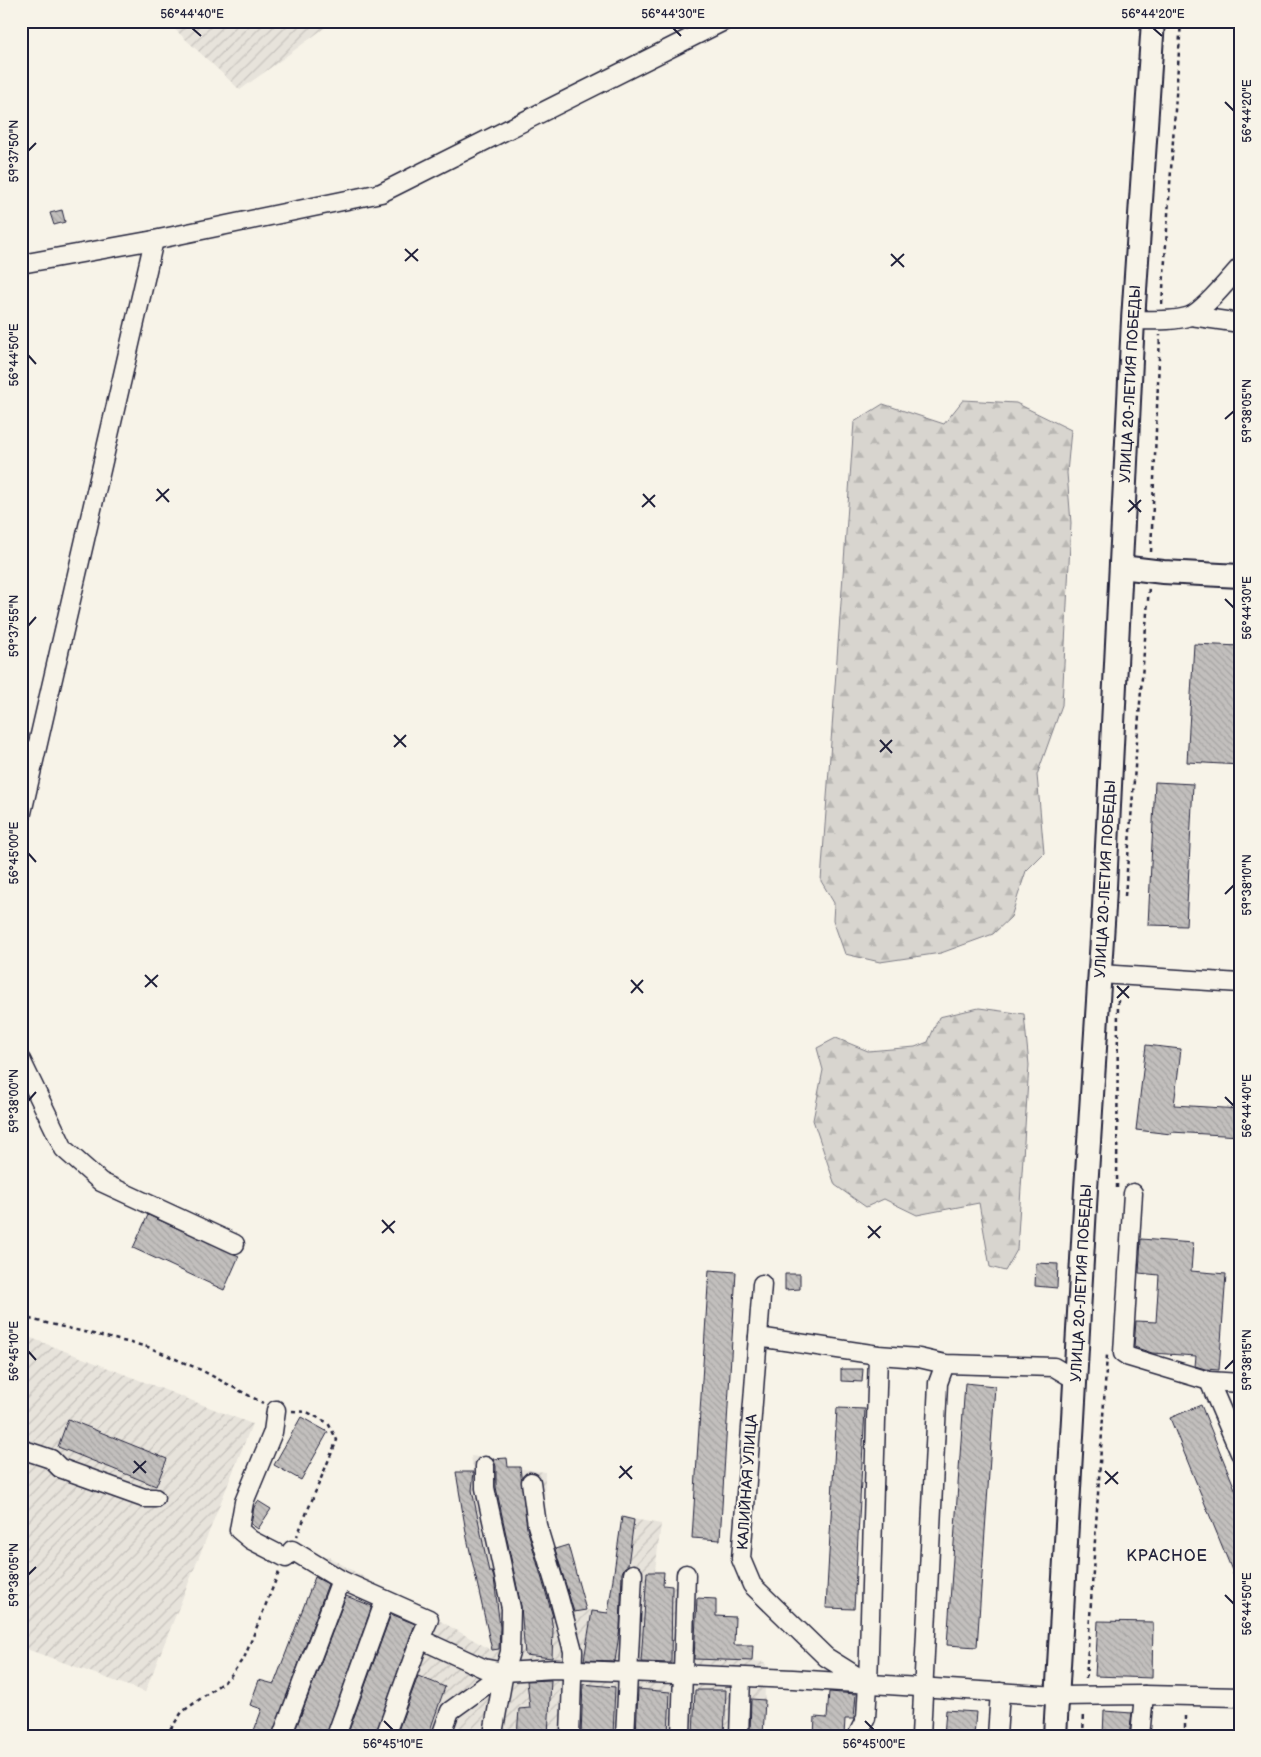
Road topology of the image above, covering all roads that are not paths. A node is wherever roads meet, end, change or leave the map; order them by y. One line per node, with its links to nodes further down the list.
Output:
1 (724, 21): 3 (street)
2 (1153, 21): 7 (main road, УЛИЦА 20-ЛЕТИЯ ПОБЕДЫ)
3 (154, 240): 4 (street); 11 (street)
4 (21, 264)
5 (1240, 267): 6 (street)
6 (1191, 316): 7 (street); 8 (street)
7 (1133, 320): 9 (main road, УЛИЦА 20-ЛЕТИЯ ПОБЕДЫ)
8 (1240, 323)
9 (1120, 567): 10 (main road); 12 (main road, УЛИЦА 20-ЛЕТИЯ ПОБЕДЫ)
10 (1240, 576)
11 (21, 817)
12 (1109, 974): 13 (street); 21 (main road, УЛИЦА 20-ЛЕТИЯ ПОБЕДЫ)
13 (1240, 983)
14 (21, 1060): 16 (street)
15 (1125, 1192): 22 (street)
16 (235, 1244)
17 (762, 1284): 18 (street, КАЛИЙНАЯ УЛИЦА)
18 (758, 1337): 19 (street); 40 (street, КАЛИЙНАЯ УЛИЦА)
19 (878, 1355): 20 (street); 40 (street)
20 (945, 1364): 21 (street); 41 (street)
21 (1076, 1380): 44 (main road, УЛИЦА 20-ЛЕТИЯ ПОБЕДЫ)
22 (1209, 1381): 23 (street); 26 (street)
23 (1240, 1383)
24 (276, 1410): 32 (street)
25 (21, 1449): 29 (street)
26 (1240, 1454)
27 (485, 1466): 36 (street)
28 (530, 1482): 35 (street)
29 (155, 1498)
30 (633, 1574): 37 (street)
31 (686, 1574): 38 (street)
32 (341, 1580): 33 (street); 47 (street)
33 (385, 1600): 34 (street); 48 (street)
34 (420, 1639): 36 (street); 49 (street)
35 (572, 1670): 36 (street); 37 (street); 51 (street)
36 (504, 1672): 46 (street); 50 (street)
37 (628, 1672): 38 (street); 52 (street)
38 (683, 1674): 39 (street); 53 (street)
39 (741, 1677): 40 (street); 54 (street)
40 (868, 1684): 41 (street); 55 (street)
41 (924, 1687): 42 (street); 56 (street)
42 (1000, 1692): 44 (street); 57 (street)
43 (1144, 1695): 44 (street); 45 (street); 59 (street)
44 (1058, 1696): 58 (main road, УЛИЦА 20-ЛЕТИЯ ПОБЕДЫ)
45 (1240, 1697)
46 (492, 1733)
47 (282, 1736)
48 (336, 1736)
49 (386, 1736)
50 (441, 1736)
51 (570, 1736)
52 (625, 1736)
53 (681, 1736)
54 (739, 1736)
55 (858, 1736)
56 (921, 1736)
57 (997, 1736)
58 (1055, 1736)
59 (1140, 1736)

